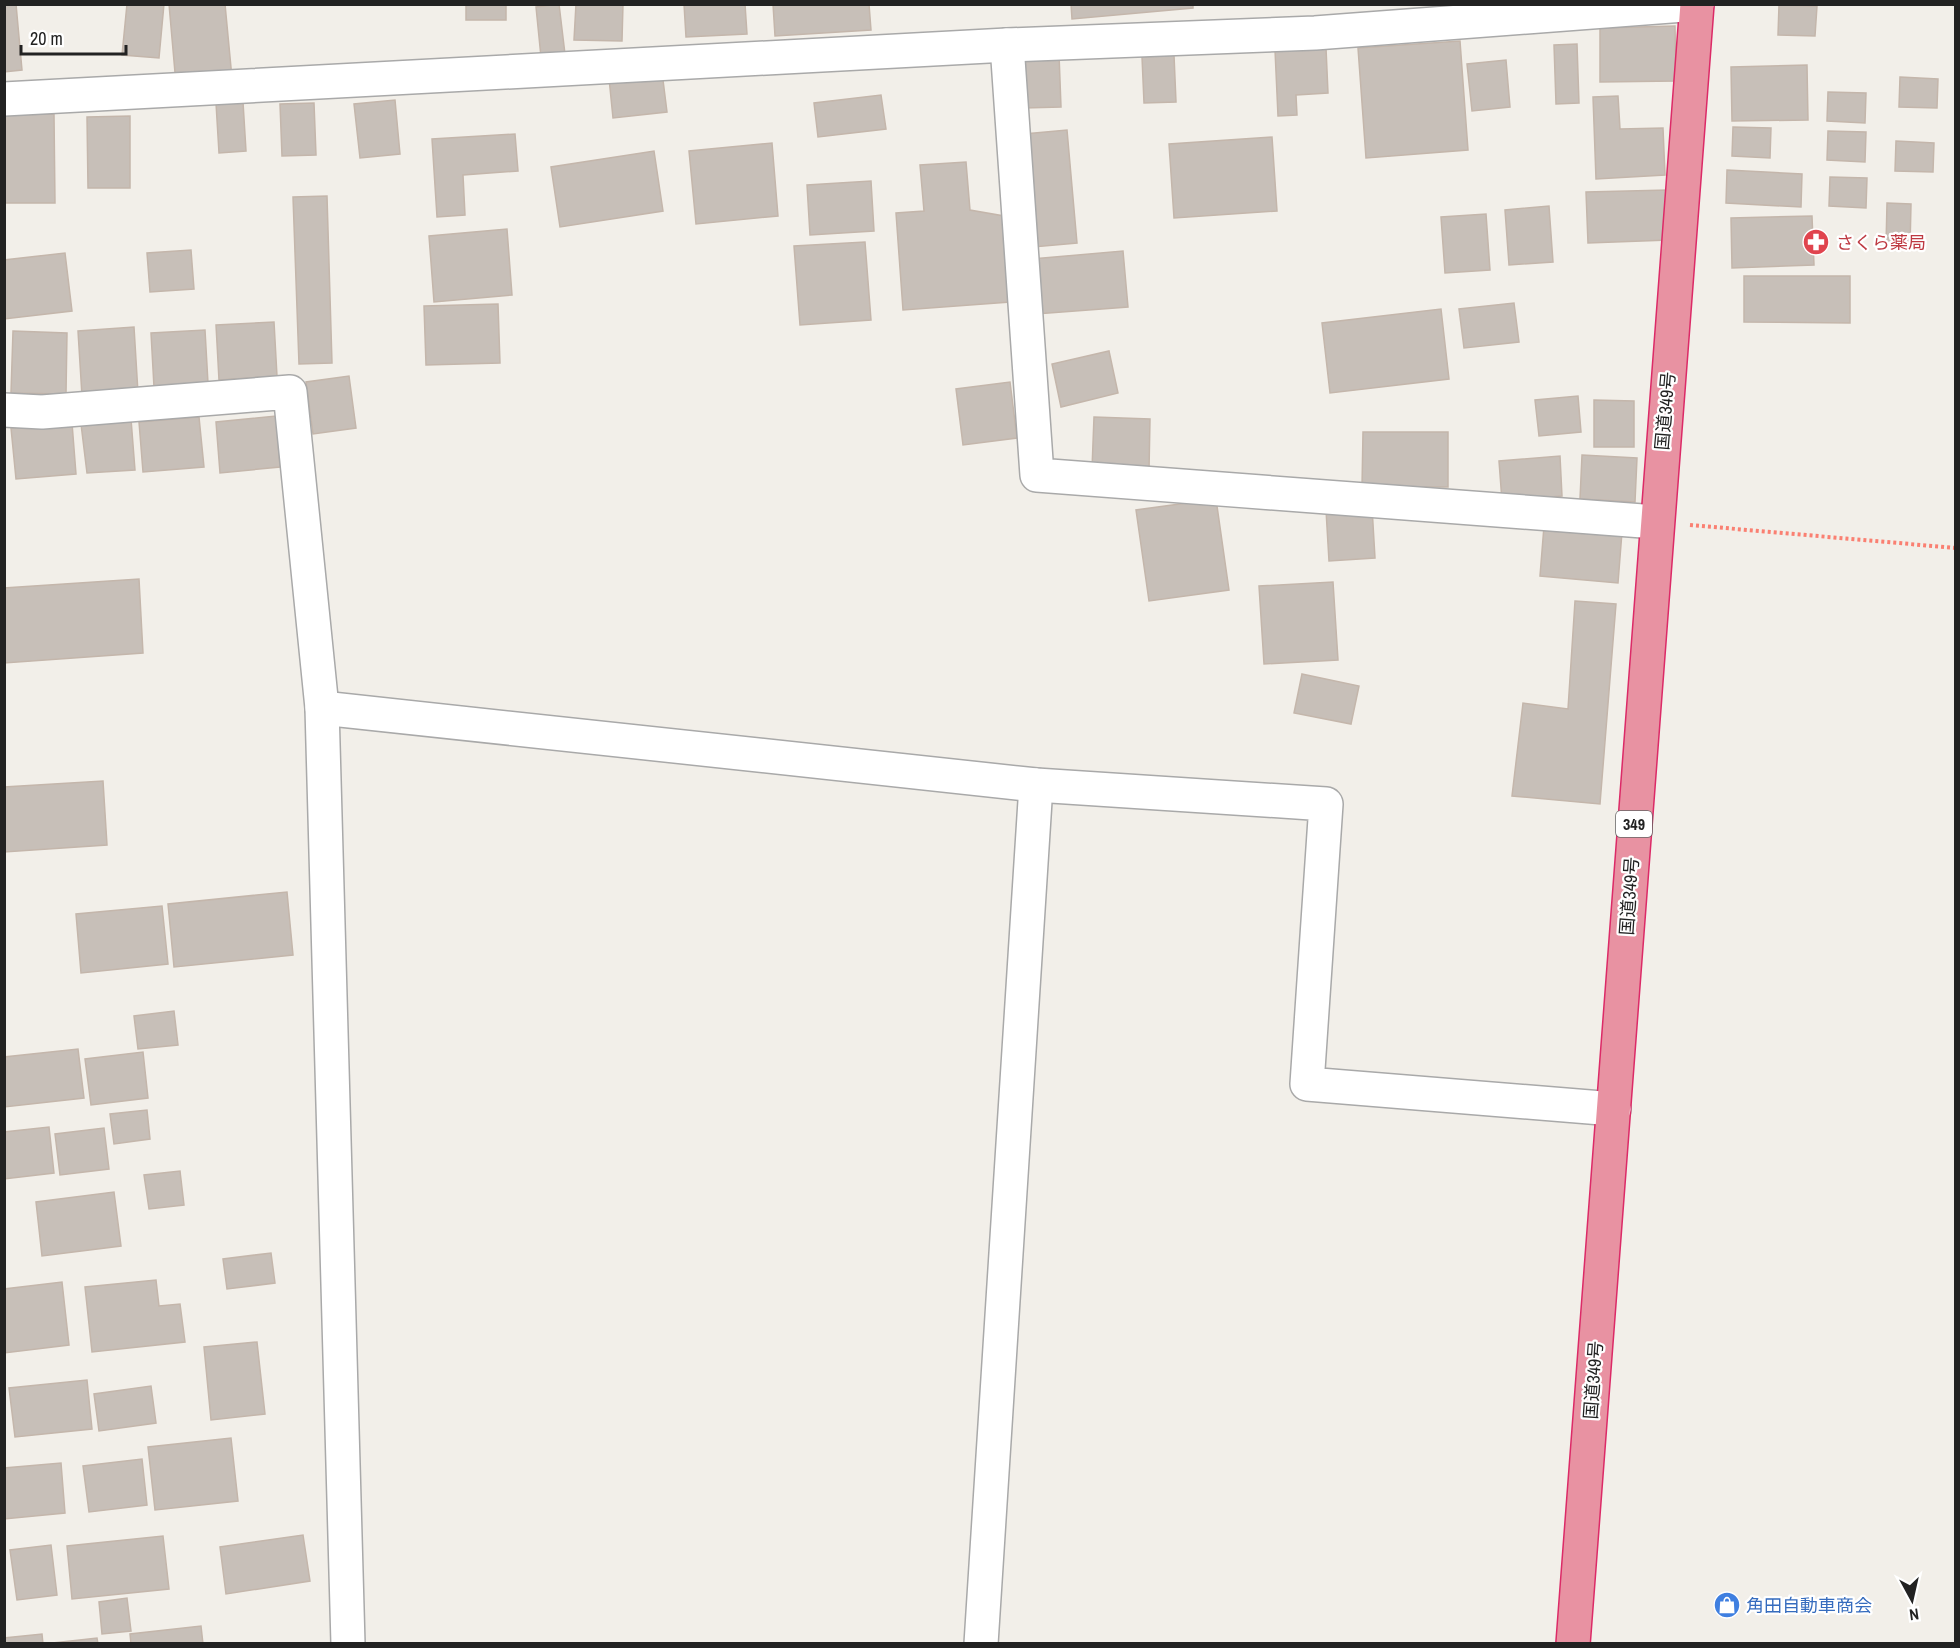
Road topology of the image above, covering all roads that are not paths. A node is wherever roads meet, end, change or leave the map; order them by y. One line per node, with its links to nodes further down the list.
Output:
1 (1697, 4): 2 (street); 6 (highway, 国道349号 / 349)
2 (1314, 19): 3 (street)
3 (1007, 45): 4 (street); 6 (street)
4 (4, 99)
5 (4, 410): 7 (street)
6 (1656, 522): 9 (highway, 国道349号 / 349)
7 (322, 708): 8 (street); 10 (street)
8 (1036, 784): 9 (street); 11 (street)
9 (1614, 1109): 12 (highway, 国道349号 / 349)
10 (348, 1644)
11 (981, 1644)
12 (1573, 1644)

